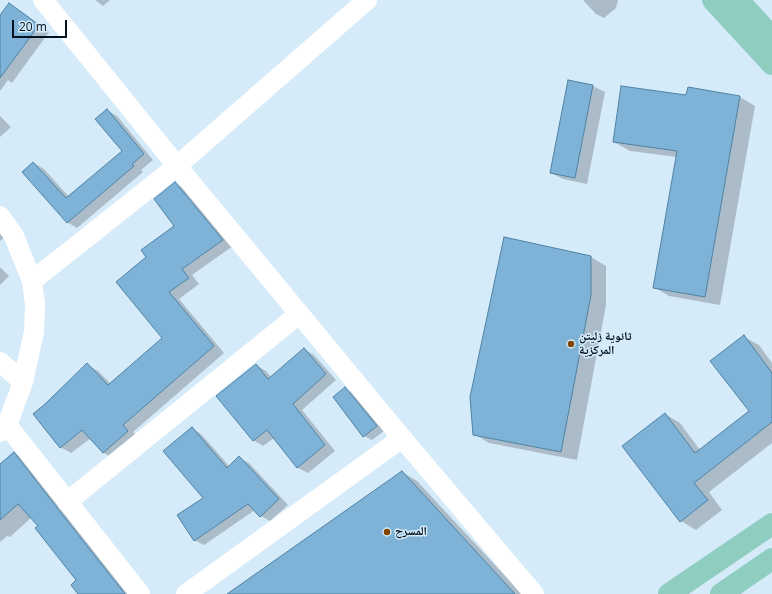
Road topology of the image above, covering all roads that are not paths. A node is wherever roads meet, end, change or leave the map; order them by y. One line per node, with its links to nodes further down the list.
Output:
1 (42, 0): 7 (street)
2 (367, 0): 7 (street)
3 (713, 0): 6 (main road)
4 (738, 0): 5 (main road)
5 (772, 37)
6 (772, 64)
7 (177, 166): 9 (street); 10 (street)
8 (0, 216): 9 (street)
9 (32, 281): 12 (street)
10 (299, 314): 14 (street); 15 (street)
11 (0, 362): 12 (street)
12 (23, 382): 13 (street)
13 (3, 429): 15 (street)
14 (402, 438): 19 (street); 20 (street)
15 (67, 502): 18 (street)
16 (772, 524): 21 (main road)
17 (772, 559): 22 (main road)
18 (140, 594)
19 (186, 594)
20 (534, 594)
21 (669, 594)
22 (721, 594)

